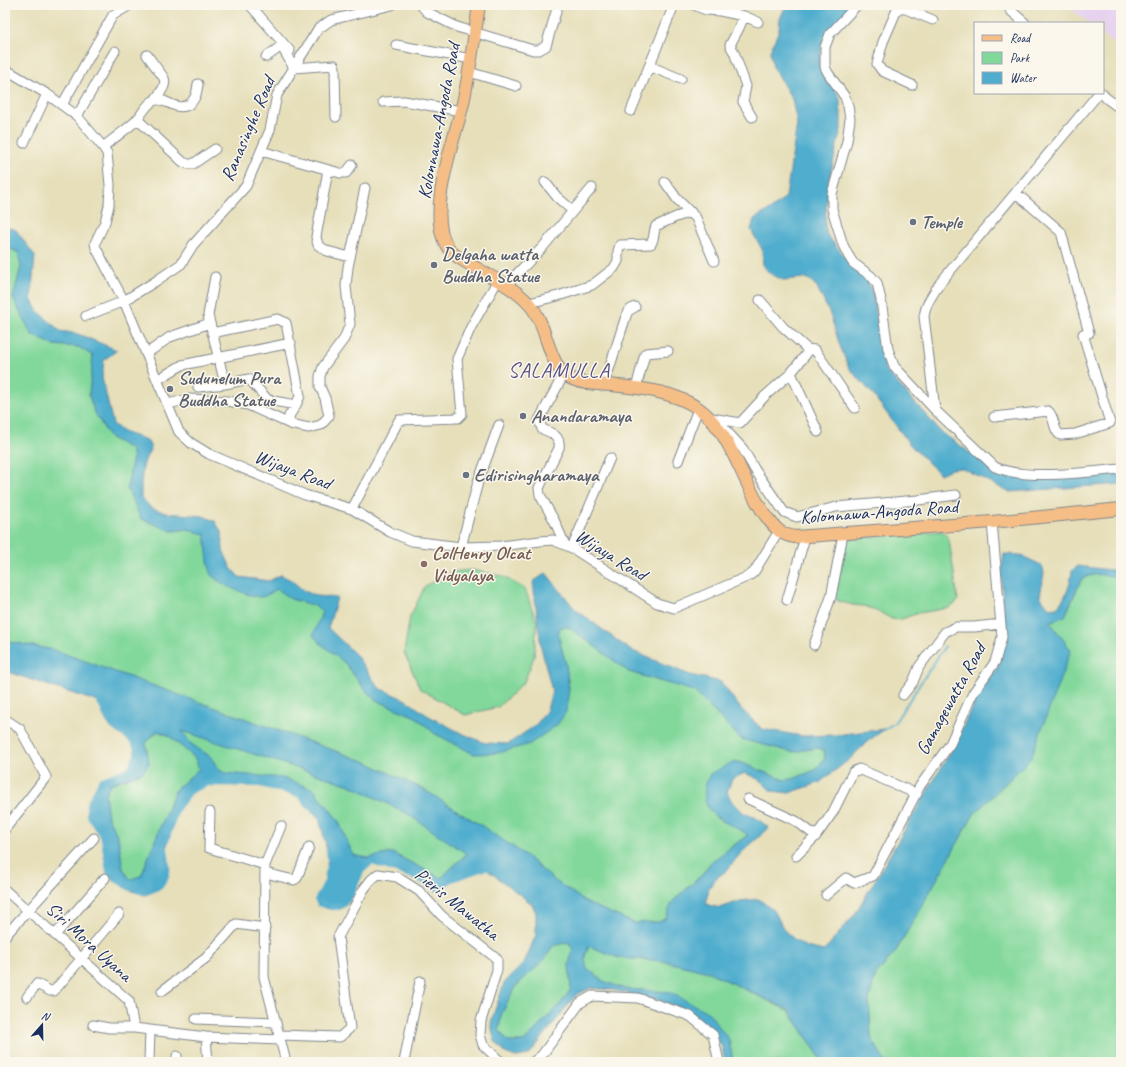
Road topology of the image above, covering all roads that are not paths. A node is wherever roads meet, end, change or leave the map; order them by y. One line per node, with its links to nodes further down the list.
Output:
1 (130, 5): 36 (street)
2 (250, 5): 23 (street)
3 (392, 5): 23 (street, Ranasinghe Road)
4 (421, 5): 17 (street)
5 (479, 5): 17 (main road, Kolonnawa-Angoda Road)
6 (558, 5): 17 (street)
7 (674, 5): 24 (street)
8 (694, 5): 12 (street)
9 (857, 5): 83 (street)
10 (1010, 5): 16 (street)
11 (899, 6): 14 (street); 29 (street)
12 (716, 8): 13 (street)
13 (744, 16): 15 (street); 42 (street)
14 (933, 20)
15 (758, 22)
16 (1024, 22)
17 (475, 32): 22 (main road, Kolonnawa-Angoda Road)
18 (396, 45): 22 (street)
19 (115, 50): 40 (street)
20 (147, 55): 34 (street)
21 (266, 57): 23 (street)
22 (471, 59): 26 (main road, Kolonnawa-Angoda Road)
23 (296, 64): 41 (street); 47 (street, Ranasinghe Road)
24 (649, 66): 27 (street); 39 (street)
25 (5, 69): 31 (street, Wijaya Road)
26 (469, 72): 30 (street); 38 (main road, Kolonnawa-Angoda Road)
27 (681, 79)
28 (198, 84): 34 (street)
29 (912, 85)
30 (516, 86)
31 (47, 94): 36 (street, Wijaya Road); 44 (street)
32 (1098, 94): 54 (street)
33 (1103, 94): 37 (street)
34 (155, 100): 43 (street)
35 (383, 102): 38 (street)
36 (62, 105): 40 (street, Wijaya Road)
37 (1121, 109)
38 (461, 111): 60 (main road, Kolonnawa-Angoda Road)
39 (631, 111)
40 (77, 116): 45 (street, Wijaya Road)
41 (336, 117)
42 (752, 117)
43 (137, 119): 45 (street); 46 (street)
44 (24, 143)
45 (103, 147): 62 (street, Wijaya Road)
46 (215, 148)
47 (261, 151): 49 (street); 62 (street, Ranasinghe Road)
48 (352, 165): 49 (street)
49 (328, 170): 57 (street)
50 (545, 182): 55 (street)
51 (665, 182): 56 (street)
52 (365, 188): 57 (street)
53 (592, 188): 55 (street)
54 (1016, 193): 83 (street); 85 (street)
55 (573, 211): 60 (street)
56 (691, 212): 58 (street); 63 (street)
57 (350, 257): 86 (street)
58 (714, 261)
59 (215, 277): 66 (street)
60 (502, 283): 63 (main road, Kolonnawa-Angoda Road); 93 (street)
61 (760, 300): 69 (street)
62 (124, 301): 65 (street, Ranasinghe Road); 71 (street, Wijaya Road)
63 (529, 304): 74 (main road, Kolonnawa-Angoda Road)
64 (635, 307): 77 (street)
65 (86, 316)
66 (210, 323): 67 (street); 71 (street)
67 (212, 333): 68 (street); 72 (street)
68 (291, 343): 72 (street); 81 (street)
69 (807, 349): 73 (street); 82 (street)
70 (668, 351): 79 (street)
71 (146, 354): 75 (street, Wijaya Road)
72 (218, 357): 75 (street); 76 (street)
73 (791, 373): 84 (street); 88 (street)
74 (564, 374): 77 (main road, Kolonnawa-Angoda Road); 99 (street)
75 (157, 380): 80 (street, Wijaya Road)
76 (225, 384): 78 (street); 81 (street)
77 (604, 385): 79 (main road, Kolonnawa-Angoda Road)
78 (198, 387)
79 (636, 388): 84 (main road, Kolonnawa-Angoda Road)
80 (168, 404): 86 (street); 93 (street, Wijaya Road)
81 (296, 405): 86 (street)
82 (855, 408)
83 (935, 410): 91 (street)
84 (706, 414): 90 (street); 92 (street); 96 (main road, Kolonnawa-Angoda Road)
85 (994, 417)
86 (290, 424)
87 (498, 425): 100 (street)
88 (818, 432)
89 (610, 458): 99 (street)
90 (678, 461)
91 (1121, 469)
92 (956, 495)
93 (352, 509): 100 (street, Wijaya Road)
94 (1121, 509): 95 (main road, Kolonnawa-Angoda Road)
95 (992, 522): 97 (main road, Kolonnawa-Angoda Road); 102 (street, Gamagewatta Road)
96 (779, 531): 98 (main road, Kolonnawa-Angoda Road); 99 (street, Wijaya Road)
97 (843, 534): 98 (main road, Kolonnawa-Angoda Road); 103 (street)
98 (804, 537): 101 (street)
99 (569, 546): 100 (street, Wijaya Road)
100 (461, 547)
101 (787, 600)
102 (1001, 624): 104 (street); 106 (street, Gamagewatta Road)
103 (814, 645)
104 (903, 695)
105 (5, 719): 110 (street)
106 (917, 794): 111 (street); 118 (street, Gamagewatta Road)
107 (748, 799): 111 (street)
108 (210, 812): 115 (street)
109 (280, 826): 115 (street)
110 (5, 829)
111 (816, 836): 114 (street)
112 (94, 838): 120 (street)
113 (309, 847): 115 (street)
114 (796, 856)
115 (265, 869): 122 (street)
116 (105, 878): 123 (street)
117 (5, 890): 119 (street); 120 (street, Siri Mora Uyana)
118 (826, 895)
119 (5, 897)
120 (28, 910): 123 (street, Siri Mora Uyana); 124 (street)
121 (119, 914): 125 (street)
122 (265, 928): 127 (street); 130 (street)
123 (55, 935): 125 (street, Siri Mora Uyana)
124 (5, 936)
125 (81, 957): 128 (street); 132 (street, Siri Mora Uyana)
126 (420, 981): 139 (street)
127 (162, 991)
128 (27, 997)
129 (196, 1019): 130 (street)
130 (275, 1022): 135 (street)
131 (93, 1024): 132 (street, Pieris Mawatha)
132 (134, 1028): 133 (street, Pieris Mawatha)
133 (150, 1030): 134 (street, Pieris Mawatha); 136 (street)
134 (206, 1037): 135 (street, Pieris Mawatha); 137 (street)
135 (280, 1038): 138 (street); 140 (street, Pieris Mawatha)
136 (149, 1062)
137 (208, 1062)
138 (286, 1062)
139 (404, 1062)
140 (500, 1062)
141 (533, 1062): 142 (street)
142 (719, 1062)

